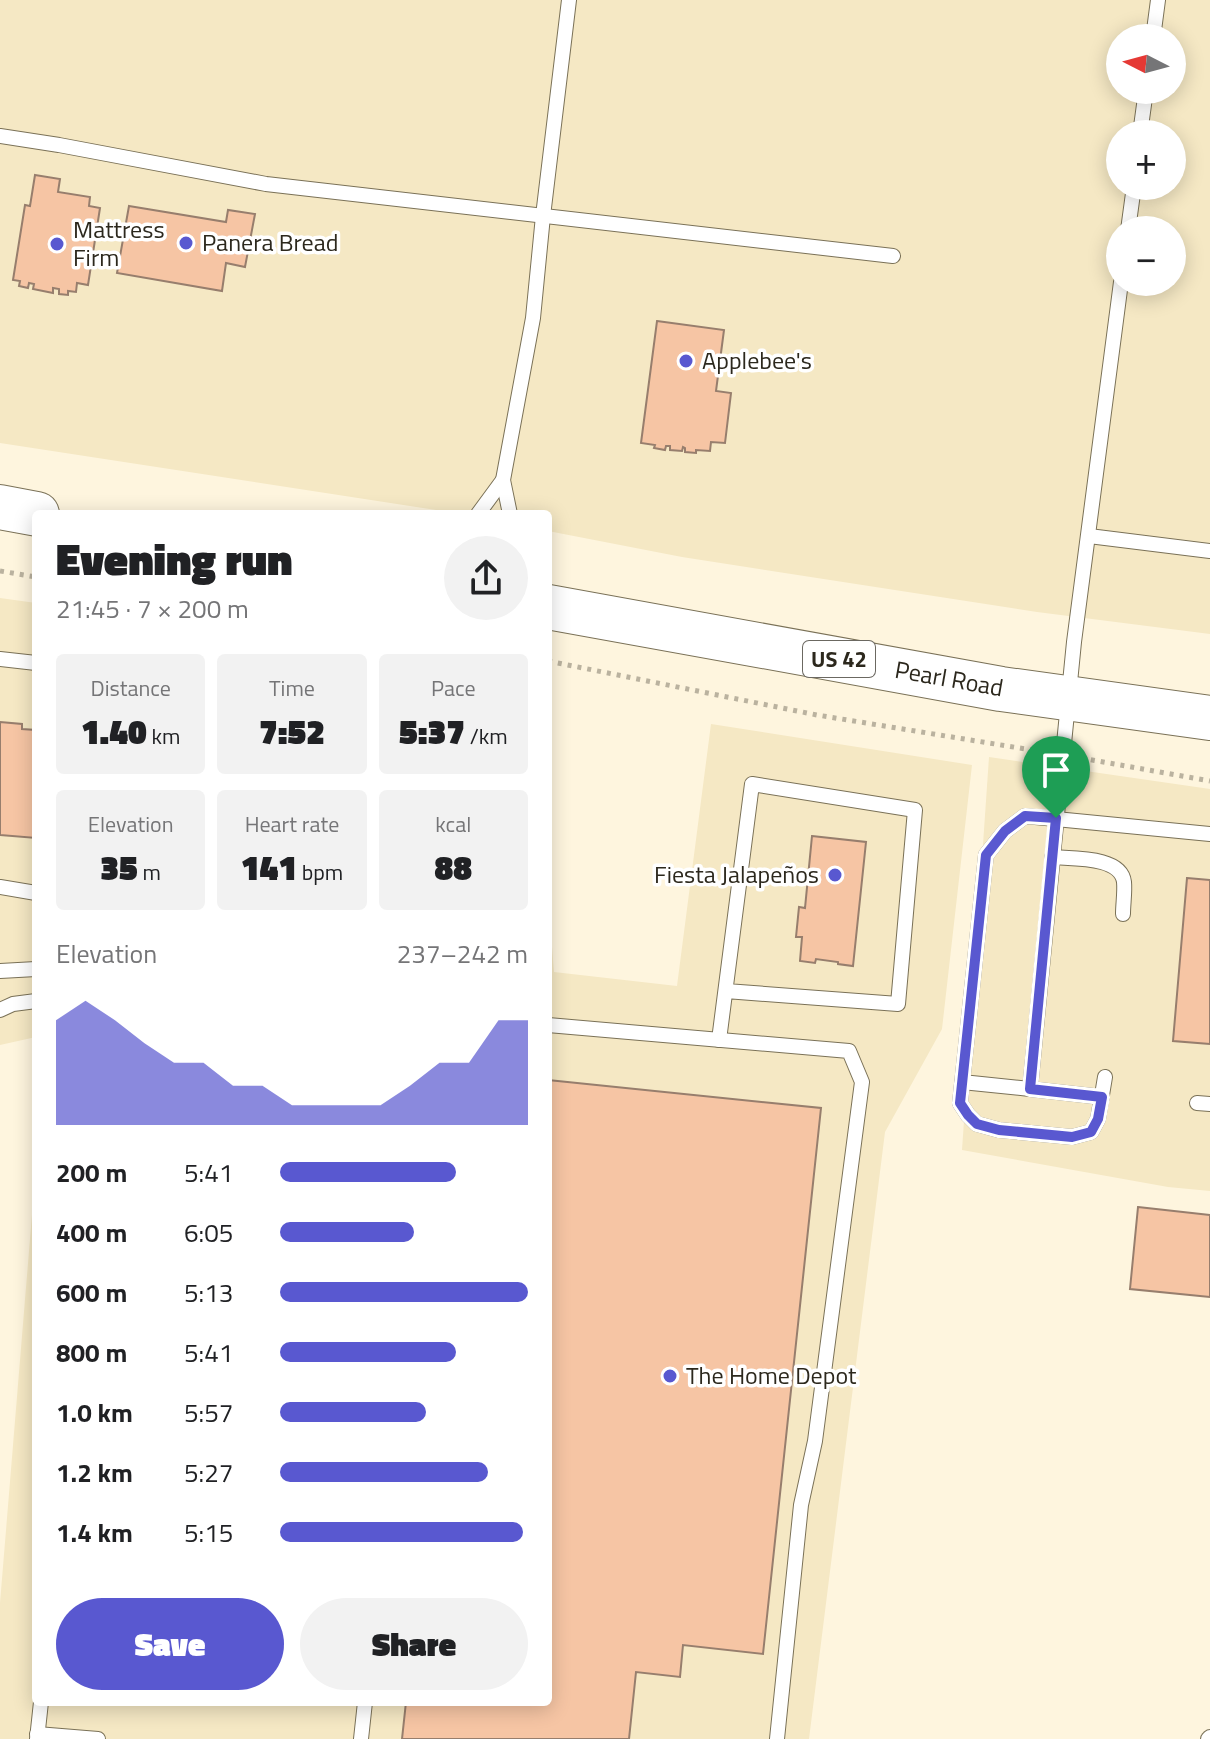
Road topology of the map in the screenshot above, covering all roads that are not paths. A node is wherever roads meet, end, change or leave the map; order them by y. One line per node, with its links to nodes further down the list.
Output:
1 (569, 0): 5 (lane)
2 (1158, 0): 3 (lane)
3 (1155, 24)
4 (0, 136): 5 (lane)
5 (543, 216): 6 (lane); 8 (lane)
6 (893, 256)
7 (1119, 296): 13 (lane)
8 (503, 480): 10 (lane); 11 (lane)
9 (0, 507): 12 (main road)
10 (481, 510)
11 (509, 510)
12 (32, 513)
13 (1089, 536): 14 (lane); 18 (lane)
14 (1210, 551)
15 (552, 608): 18 (main road, Pearl Road / US 42)
16 (0, 659): 17 (lane)
17 (32, 663)
18 (1069, 699): 19 (main road, Pearl Road / US 42); 20 (lane)
19 (1210, 718)
20 (1056, 818): 21 (lane); 22 (lane); 34 (lane)
21 (1210, 834)
22 (1052, 857): 25 (lane); 35 (lane)
23 (0, 887): 24 (lane)
24 (32, 892)
25 (1123, 914)
26 (32, 969): 27 (lane)
27 (0, 971)
28 (726, 991): 28 (lane); 32 (lane)
29 (32, 1002): 30 (lane)
30 (0, 1010)
31 (552, 1025): 32 (lane)
32 (719, 1040): 42 (lane)
33 (1105, 1077): 36 (lane)
34 (962, 1082): 35 (lane); 36 (lane)
35 (1030, 1089): 36 (lane)
36 (1102, 1097)
37 (41, 1706): 39 (lane)
38 (365, 1706): 41 (lane)
39 (37, 1737): 40 (lane)
40 (98, 1739)
41 (361, 1739)
42 (777, 1739)

